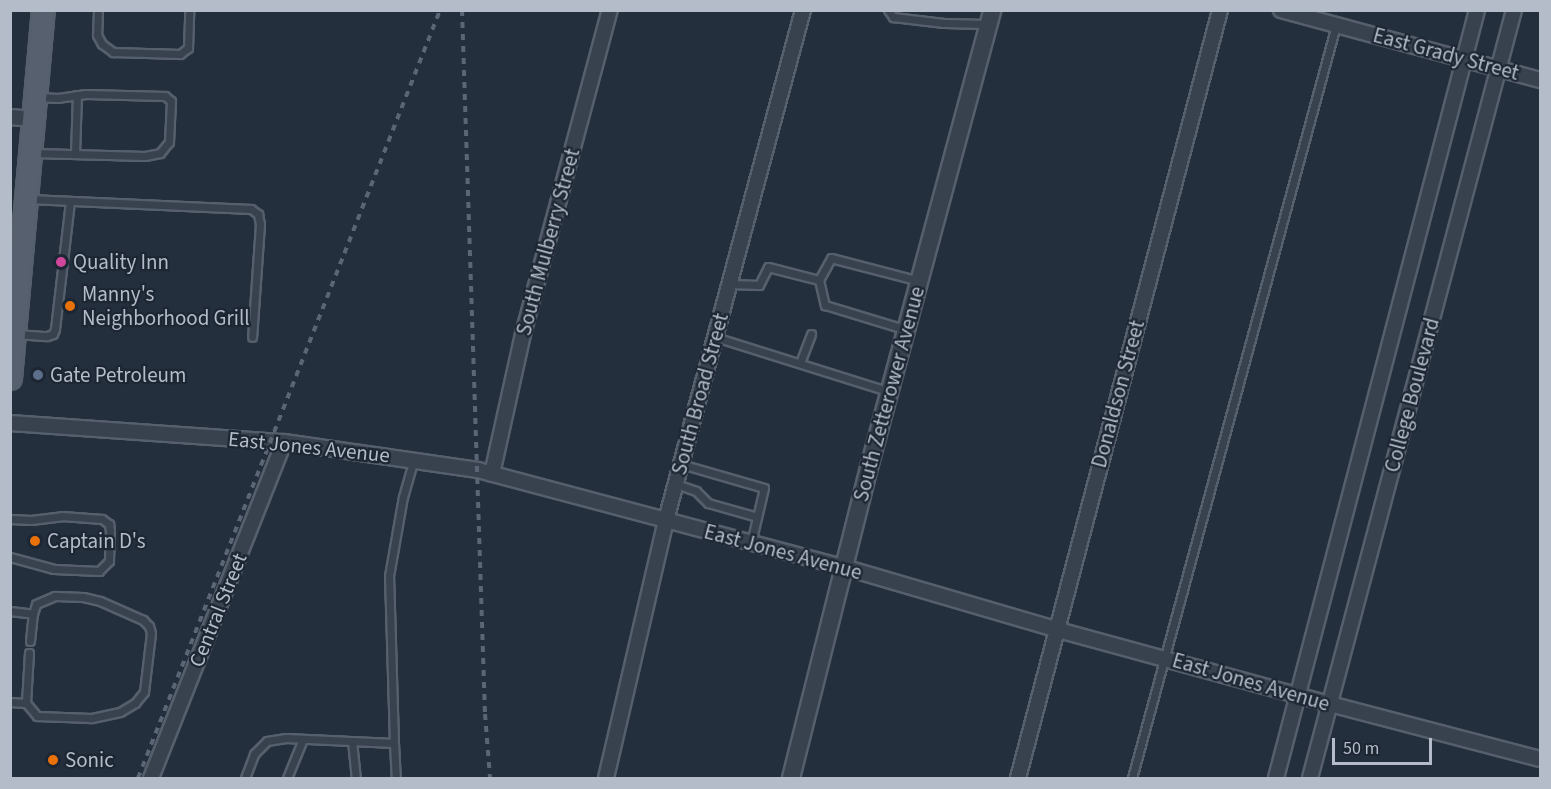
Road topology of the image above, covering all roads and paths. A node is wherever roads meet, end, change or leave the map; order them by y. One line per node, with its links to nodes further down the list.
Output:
1 (43, 10): 17 (main road)
2 (98, 10): 3 (lane)
3 (189, 10)
4 (610, 10): 39 (street, South Mulberry Street)
5 (803, 10): 26 (street, South Broad Street)
6 (888, 10): 11 (lane)
7 (1220, 10): 49 (street, Donaldson Street)
8 (1281, 10): 12 (street, East Grady Street)
9 (1477, 10): 13 (street, College Boulevard)
10 (1514, 10): 14 (street, College Boulevard)
11 (990, 17): 25 (street, South Zetterower Avenue)
12 (1335, 25): 13 (street, East Grady Street); 52 (lane)
13 (1464, 58): 14 (street, East Grady Street); 53 (street, College Boulevard)
14 (1498, 69): 15 (street, East Grady Street); 56 (street, College Boulevard)
15 (1540, 80)
16 (77, 95): 17 (lane); 21 (lane); 21 (lane)
17 (36, 98): 19 (main road)
18 (10, 117): 19 (street)
19 (34, 119): 20 (main road)
20 (31, 153): 21 (lane); 22 (main road)
21 (75, 154)
22 (27, 199): 23 (lane); 28 (main road)
23 (70, 201): 28 (lane); 30 (lane)
24 (819, 280): 25 (lane); 26 (lane); 27 (lane)
25 (919, 281): 27 (street, South Zetterower Avenue)
26 (730, 284): 31 (street, South Broad Street)
27 (906, 330): 34 (street, South Zetterower Avenue)
28 (13, 333): 33 (main road)
29 (812, 334): 32 (lane)
30 (252, 337)
31 (716, 337): 32 (lane); 38 (street, South Broad Street)
32 (800, 363): 34 (lane)
33 (10, 378)
34 (890, 392): 46 (street, South Zetterower Avenue)
35 (10, 423): 36 (street, East Jones Avenue)
36 (284, 442): 37 (street, East Jones Avenue); 61 (street, Central Street)
37 (414, 459): 39 (street, East Jones Avenue); 59 (lane)
38 (681, 464): 40 (street, South Broad Street); 41 (lane)
39 (492, 474): 43 (street, East Jones Avenue)
40 (676, 484): 41 (lane); 43 (street, South Broad Street)
41 (757, 517): 44 (lane)
42 (10, 519): 45 (lane)
43 (666, 520): 44 (street, East Jones Avenue); 66 (street, South Broad Street)
44 (751, 543): 46 (street, East Jones Avenue)
45 (10, 557)
46 (843, 567): 49 (street, East Jones Avenue); 67 (street, South Zetterower Avenue)
47 (10, 611): 48 (lane)
48 (33, 614): 50 (lane); 55 (lane)
49 (1055, 629): 52 (street, East Jones Avenue); 68 (street, Donaldson Street)
50 (30, 641)
51 (29, 653): 55 (lane)
52 (1165, 658): 53 (street, East Jones Avenue); 69 (lane)
53 (1298, 695): 56 (street, East Jones Avenue); 70 (street, College Boulevard)
54 (10, 702): 55 (lane)
55 (26, 703)
56 (1330, 704): 60 (street, East Jones Avenue); 71 (street, College Boulevard)
57 (303, 739): 58 (lane); 62 (lane); 63 (lane)
58 (352, 741): 59 (lane); 64 (lane)
59 (394, 743): 65 (lane)
60 (1540, 759)
61 (151, 778)
62 (245, 778)
63 (287, 778)
64 (356, 778)
65 (396, 778)
66 (606, 778)
67 (791, 778)
68 (1018, 778)
69 (1132, 778)
70 (1276, 778)
71 (1310, 778)

